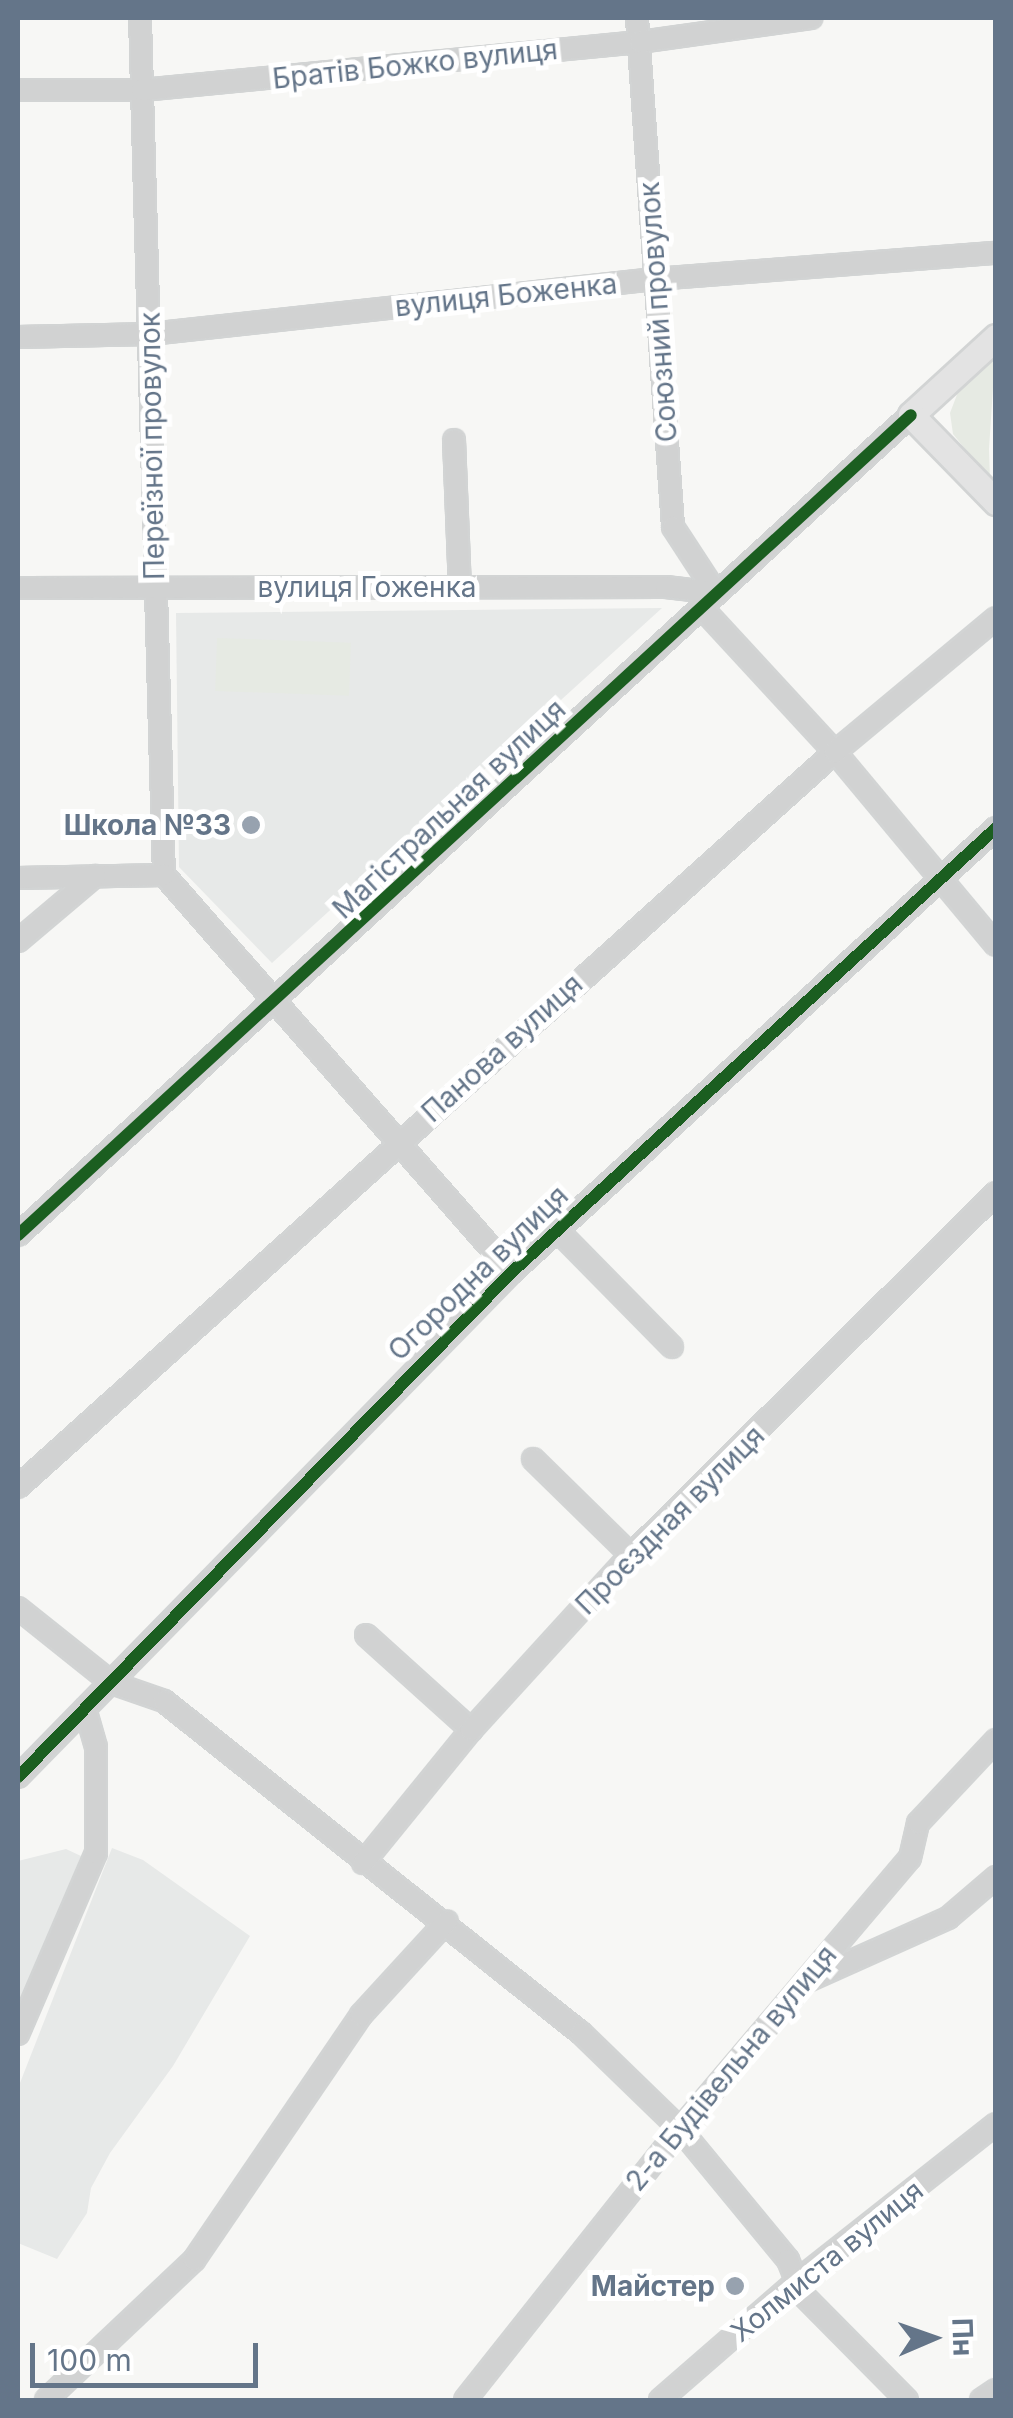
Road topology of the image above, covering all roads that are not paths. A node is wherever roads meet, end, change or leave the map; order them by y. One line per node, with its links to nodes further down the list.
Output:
1 (140, 18): 6 (street, Переїзної провулок)
2 (637, 18): 4 (street, Союзний провулок)
3 (811, 18): 4 (street, Братів Божко вулиця)
4 (640, 42): 6 (street, Братів Божко вулиця); 8 (street, Союзний провулок)
5 (18, 90): 6 (street, Братів Божко вулиця)
6 (142, 90): 9 (street, Переїзної провулок)
7 (996, 254): 8 (street, вулиця Боженка)
8 (655, 279): 9 (street, вулиця Боженка); 18 (street, Союзний провулок)
9 (150, 334): 10 (street, вулиця Боженка); 17 (street, Переїзної провулок)
10 (18, 337)
11 (996, 337): 12 (main road, Магістральная вулиця)
12 (911, 415): 14 (main road); 18 (street, Магістральная вулиця)
13 (454, 440): 15 (street)
14 (996, 502)
15 (460, 587): 17 (street, вулиця Гоженка); 18 (street, вулиця Гоженка)
16 (18, 588): 17 (street, вулиця Гоженка)
17 (154, 588): 22 (street, Переїзної провулок)
18 (709, 600): 20 (street, Союзний провулок); 28 (street, Магістральная вулиця)
19 (996, 618): 20 (street, Панова вулиця)
20 (835, 752): 25 (street, Союзний провулок); 29 (street, Панова вулиця)
21 (996, 828): 25 (street, Огородна вулиця)
22 (164, 874): 23 (street); 28 (street)
23 (95, 876): 24 (street); 26 (street)
24 (18, 878)
25 (935, 878): 27 (street, Союзний провулок); 31 (street, Огородна вулиця)
26 (18, 942)
27 (996, 945)
28 (278, 1002): 29 (street); 32 (street, Магістральная вулиця)
29 (399, 1140): 33 (street); 36 (street, Панова вулиця)
30 (996, 1193): 37 (street, Проєздная вулиця)
31 (557, 1230): 33 (street, Огородна вулиця); 34 (street)
32 (18, 1236)
33 (512, 1272): 40 (street, Огородна вулиця)
34 (672, 1347)
35 (532, 1460): 37 (street)
36 (18, 1487)
37 (631, 1555): 42 (street, Проєздная вулиця)
38 (18, 1608): 40 (street)
39 (366, 1634): 42 (street)
40 (112, 1683): 41 (street, Огородна вулиця); 45 (street)
41 (85, 1709): 44 (street, Огородна вулиця); 49 (street)
42 (471, 1730): 45 (street, Проєздная вулиця)
43 (996, 1740): 48 (street, 2-а Будівельна вулиця)
44 (18, 1777)
45 (363, 1863): 47 (street)
46 (996, 1877): 48 (street)
47 (447, 1922): 51 (street); 54 (street)
48 (798, 1985): 51 (street, 2-а Будівельна вулиця)
49 (18, 2034)
50 (996, 2124): 52 (street, Холмиста вулиця)
51 (680, 2129): 52 (street); 55 (street, 2-а Будівельна вулиця)
52 (797, 2281): 56 (street, Холмиста вулиця); 57 (street)
53 (996, 2390): 58 (street)
54 (46, 2400)
55 (465, 2400)
56 (660, 2400)
57 (907, 2400)
58 (980, 2400)

